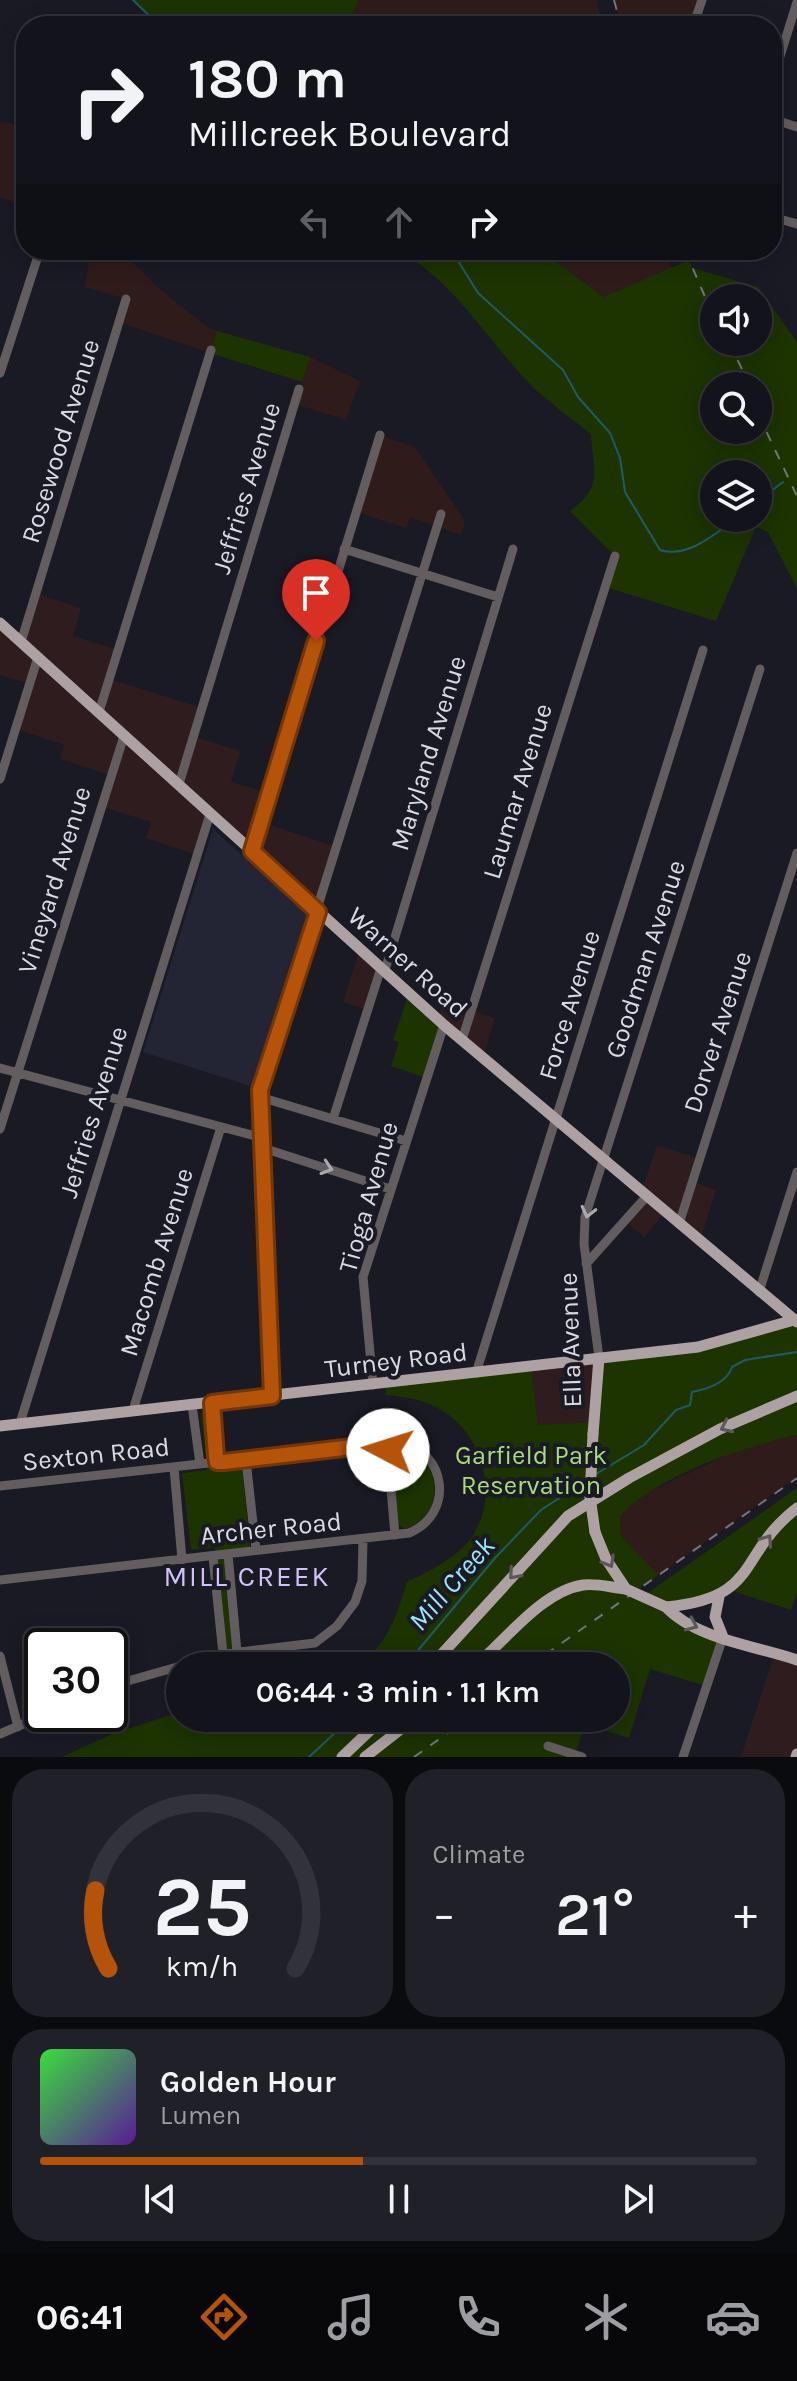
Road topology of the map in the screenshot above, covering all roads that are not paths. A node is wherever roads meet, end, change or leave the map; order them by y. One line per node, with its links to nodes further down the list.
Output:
1 (797, 2): 2 (street)
2 (782, 50)
3 (37, 260): 6 (street)
4 (126, 299): 16 (street, Rosewood Avenue)
5 (211, 350): 20 (street)
6 (0, 373)
7 (299, 389): 23 (street, Jeffries Avenue)
8 (380, 435): 10 (street)
9 (441, 514): 13 (street)
10 (344, 549): 13 (street); 25 (street)
11 (513, 549): 14 (street, Maryland Avenue)
12 (615, 556): 30 (street, Laumar Avenue)
13 (421, 573): 14 (street); 27 (street)
14 (498, 597): 28 (street, Maryland Avenue)
15 (0, 623): 16 (main road, Warner Road)
16 (21, 642): 18 (main road, Warner Road)
17 (703, 650): 36 (street, Force Avenue)
18 (38, 657): 20 (main road, Warner Road); 22 (street)
19 (760, 669): 41 (street, Goodman Avenue)
20 (99, 712): 21 (main road, Warner Road)
21 (124, 736): 23 (main road, Warner Road); 32 (street, Vineyard Avenue)
22 (0, 779)
23 (179, 784): 24 (main road, Warner Road)
24 (210, 814): 25 (main road, Warner Road); 34 (street, Jeffries Avenue)
25 (252, 851): 27 (main road, Warner Road)
26 (797, 853): 45 (street, Dorver Avenue)
27 (318, 912): 28 (main road, Warner Road); 33 (street)
28 (383, 969): 29 (main road, Warner Road); 35 (street, Maryland Avenue)
29 (444, 1025): 30 (main road, Warner Road); 39 (street, Tioga Avenue)
30 (462, 1040): 36 (main road, Warner Road)
31 (0, 1068): 32 (street)
32 (17, 1073): 34 (street); 38 (street, Vineyard Avenue)
33 (260, 1097): 35 (street); 40 (street)
34 (119, 1100): 37 (street); 57 (street, Jeffries Avenue)
35 (333, 1119): 39 (street)
36 (555, 1121): 41 (main road, Warner Road); 50 (street, Force Avenue)
37 (221, 1127): 40 (street); 56 (street, Macomb Avenue)
38 (0, 1129)
39 (406, 1141): 43 (street, Tioga Avenue)
40 (263, 1143): 43 (street, one-way to 43); 52 (street)
41 (605, 1161): 44 (main road, Warner Road); 46 (street, Goodman Avenue, one-way to 46)
42 (797, 1172): 47 (street)
43 (390, 1189): 51 (street, Tioga Avenue)
44 (646, 1197): 45 (main road, Warner Road); 46 (street, Ella Avenue)
45 (679, 1224): 47 (main road, Warner Road)
46 (586, 1264): 49 (street, Ella Avenue)
47 (759, 1292): 48 (main road, Warner Road)
48 (796, 1321): 49 (main road, Turney Road)
49 (599, 1358): 50 (main road, Turney Road); 73 (main road, Ella Avenue, one-way to 73, bridge)
50 (476, 1373): 51 (main road, Turney Road)
51 (373, 1385): 52 (main road, Turney Road)
52 (272, 1396): 54 (main road, Turney Road)
53 (797, 1396): 79 (main road, one-way to 79)
54 (212, 1403): 55 (main road, Turney Road); 61 (street)
55 (192, 1405): 56 (main road, Turney Road); 62 (street)
56 (133, 1410): 57 (main road, Turney Road)
57 (20, 1423): 58 (main road, Turney Road)
58 (0, 1426)
59 (387, 1443): 60 (street, Sexton Road); 66 (street); 66 (street, Archer Road)
60 (246, 1460): 61 (street, Sexton Road); 68 (street)
61 (217, 1462): 62 (street, Sexton Road)
62 (200, 1464): 63 (street, Sexton Road)
63 (174, 1467): 64 (street, Sexton Road); 71 (street)
64 (0, 1486)
65 (797, 1508): 74 (main road, one-way to 65)
66 (395, 1535): 67 (street, Archer Road)
67 (363, 1540): 68 (street, Archer Road); 78 (street)
68 (256, 1550): 69 (street, Archer Road)
69 (228, 1554): 70 (street, Archer Road); 78 (street)
70 (213, 1557): 71 (street, Archer Road); 77 (street)
71 (182, 1560): 72 (street, Archer Road)
72 (0, 1580)
73 (626, 1589): 75 (main road, bridge); 80 (main road)
74 (719, 1597): 75 (main road); 76 (main road)
75 (666, 1607): 76 (main road, one-way to 76)
76 (723, 1637): 82 (main road); 94 (street)
77 (223, 1652)
78 (237, 1652)
79 (444, 1652)
80 (490, 1652)
81 (0, 1656): 86 (street)
82 (797, 1660)
83 (166, 1670): 84 (street)
84 (128, 1681)
85 (24, 1724): 86 (street)
86 (18, 1727): 89 (street)
87 (368, 1732): 91 (main road)
88 (397, 1732): 92 (main road)
89 (0, 1734)
90 (548, 1746): 93 (street)
91 (342, 1757)
92 (365, 1757)
93 (582, 1757)
94 (683, 1757)

